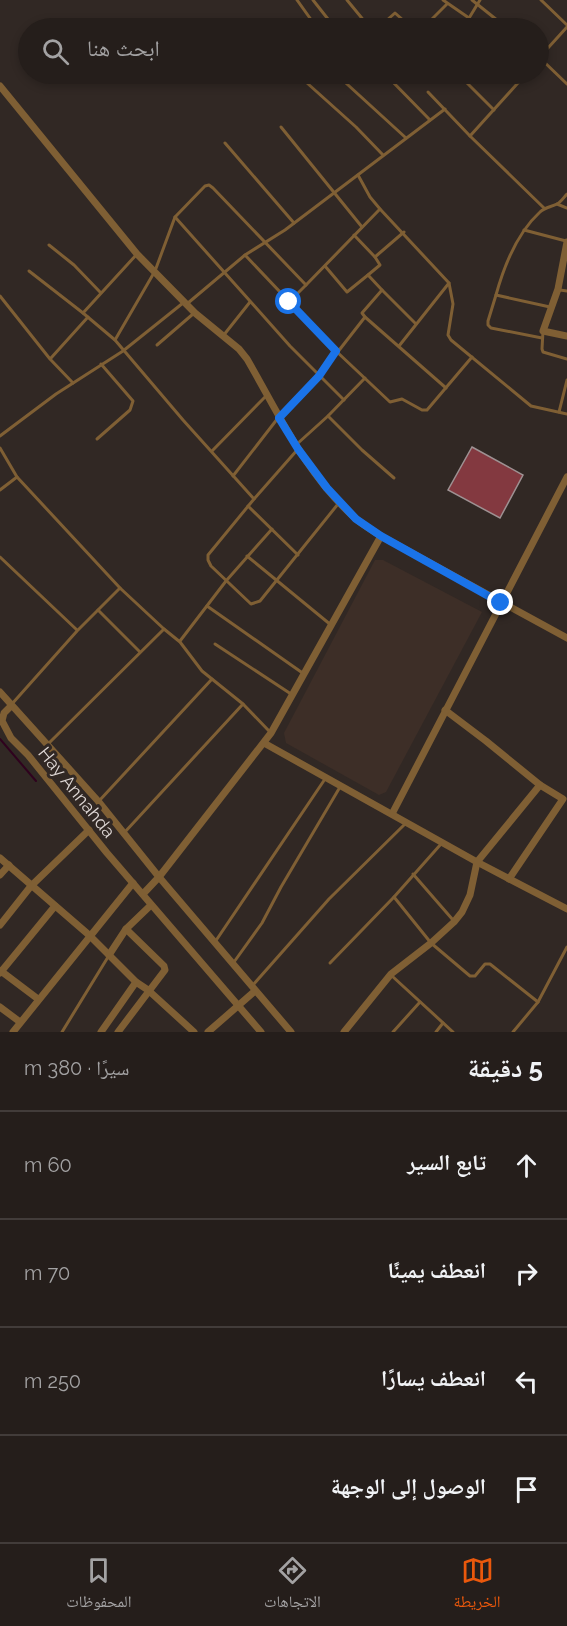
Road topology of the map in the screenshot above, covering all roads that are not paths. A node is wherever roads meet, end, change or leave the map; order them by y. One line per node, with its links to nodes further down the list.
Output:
1 (297, 0): 10 (lane)
2 (313, 0): 11 (lane)
3 (347, 0): 12 (lane)
4 (443, 0): 8 (lane)
5 (472, 0): 9 (lane)
6 (480, 0): 9 (lane)
7 (541, 0): 18 (lane)
8 (447, 4): 15 (lane); 16 (lane)
9 (478, 4): 16 (lane); 17 (lane)
10 (310, 18)
11 (327, 18)
12 (362, 18)
13 (389, 18): 14 (lane)
14 (401, 18)
15 (433, 18)
16 (469, 18)
17 (495, 18)
18 (567, 26): 19 (lane)
19 (549, 47)
20 (549, 67): 26 (lane)
21 (307, 84): 36 (lane)
22 (347, 84): 34 (lane)
23 (396, 84): 31 (lane)
24 (468, 84): 30 (lane)
25 (517, 84): 30 (lane)
26 (567, 84)
27 (0, 86): 53 (street)
28 (428, 92): 29 (lane)
29 (445, 109): 31 (lane); 33 (lane)
30 (494, 110): 33 (lane)
31 (430, 120): 34 (lane)
32 (281, 127): 38 (lane)
33 (470, 136): 41 (lane)
34 (406, 138): 36 (lane)
35 (225, 142): 45 (lane)
36 (383, 155): 37 (lane)
37 (358, 175): 38 (lane); 43 (lane)
38 (334, 194): 45 (lane); 46 (lane)
39 (567, 194): 40 (lane)
40 (557, 204): 41 (lane); 42 (lane)
41 (544, 208): 47 (lane)
42 (567, 208)
43 (380, 209): 46 (lane); 48 (lane)
44 (175, 217): 51 (lane); 59 (lane); 60 (lane)
45 (294, 223): 51 (lane)
46 (362, 227): 49 (lane)
47 (524, 230): 50 (lane); 68 (lane)
48 (404, 232): 55 (lane); 62 (lane)
49 (354, 235): 55 (lane); 57 (lane)
50 (567, 241): 56 (street)
51 (267, 243): 54 (lane); 63 (lane)
52 (49, 245): 67 (lane)
53 (137, 254): 59 (street); 67 (lane)
54 (245, 255): 60 (lane); 71 (lane)
55 (375, 257): 61 (lane)
56 (566, 257): 64 (street)
57 (326, 266): 61 (lane); 63 (lane)
58 (29, 271): 75 (lane)
59 (154, 271): 72 (street); 82 (lane)
60 (224, 272): 70 (lane); 72 (lane)
61 (368, 275): 65 (lane)
62 (449, 283): 78 (lane); 87 (lane)
63 (306, 285): 71 (lane)
64 (558, 289): 66 (lane); 73 (street)
65 (382, 290): 77 (lane); 78 (lane)
66 (567, 291)
67 (100, 292): 75 (lane)
68 (496, 295): 73 (lane); 79 (lane)
69 (0, 296): 88 (lane)
70 (250, 302): 80 (lane); 91 (lane)
71 (289, 302): 86 (lane)
72 (185, 303): 74 (street); 85 (lane)
73 (550, 308): 79 (street)
74 (195, 312): 80 (street); 83 (lane)
75 (83, 313): 76 (lane)
76 (88, 317): 82 (lane); 88 (lane)
77 (365, 317): 84 (lane); 86 (lane)
78 (416, 324): 84 (lane)
79 (542, 334): 81 (street); 89 (lane)
80 (223, 336): 96 (street)
81 (567, 336)
82 (115, 340): 85 (lane)
83 (157, 345)
84 (399, 346): 95 (lane)
85 (123, 351): 90 (lane); 106 (lane)
86 (336, 351): 91 (lane); 92 (lane)
87 (472, 357): 95 (lane); 98 (lane)
88 (50, 359): 94 (lane)
89 (567, 359)
90 (101, 364): 94 (lane); 103 (lane)
91 (319, 376): 97 (lane); 101 (lane)
92 (365, 378): 95 (lane); 97 (lane)
93 (567, 380): 98 (lane)
94 (74, 383): 102 (lane)
95 (446, 388)
96 (268, 395): 101 (street); 106 (lane)
97 (344, 399): 100 (lane)
98 (559, 412): 99 (lane)
99 (567, 414)
100 (328, 416): 104 (lane); 110 (lane)
101 (279, 418): 104 (street); 107 (lane)
102 (0, 436)
103 (97, 439)
104 (297, 447): 112 (lane); 113 (street)
105 (0, 448): 108 (lane)
106 (212, 451): 107 (lane)
107 (233, 476): 112 (lane)
108 (17, 477): 111 (lane); 122 (lane)
109 (567, 477): 123 (street)
110 (394, 478)
111 (0, 490)
112 (254, 499): 114 (lane)
113 (339, 503): 116 (street); 117 (lane)
114 (248, 506): 115 (lane); 120 (lane)
115 (272, 529): 117 (lane); 118 (lane)
116 (381, 536): 123 (street); 126 (street)
117 (298, 555): 121 (lane)
118 (247, 556): 120 (lane); 121 (lane)
119 (0, 557): 128 (lane)
120 (226, 580): 121 (lane); 124 (lane)
121 (277, 580): 126 (lane)
122 (120, 588): 125 (lane); 127 (lane)
123 (501, 603): 129 (street); 139 (street)
124 (207, 606): 130 (lane); 133 (lane)
125 (98, 610): 128 (lane); 132 (lane)
126 (331, 625): 133 (street)
127 (164, 629): 130 (lane); 132 (lane)
128 (77, 631): 138 (lane)
129 (567, 638)
130 (180, 642): 134 (lane)
131 (215, 644): 136 (lane)
132 (140, 652): 142 (lane)
133 (304, 674): 136 (street)
134 (212, 679): 137 (lane); 146 (lane)
135 (0, 693): 138 (street, Hay Annahda)
136 (293, 695): 140 (street)
137 (243, 704): 140 (lane); 150 (lane)
138 (10, 706): 142 (street, Hay Annahda); 149 (street, Hay Annahda)
139 (445, 710): 144 (street); 147 (street)
140 (271, 733): 141 (street)
141 (264, 743): 143 (street); 157 (street)
142 (47, 745): 146 (street, Hay Annahda)
143 (325, 779): 145 (street); 170 (lane)
144 (540, 785): 153 (street); 158 (street)
145 (340, 787): 147 (street); 175 (lane)
146 (98, 801): 150 (street, Hay Annahda)
147 (392, 814): 148 (street)
148 (406, 822): 151 (street); 179 (lane)
149 (89, 830): 159 (street, Hay Annahda); 160 (street)
150 (123, 834): 157 (street, Hay Annahda)
151 (442, 842): 153 (street); 155 (lane)
152 (0, 858): 154 (street)
153 (477, 862): 158 (street); 166 (street)
154 (9, 865): 156 (street); 160 (street)
155 (413, 874): 162 (lane); 166 (lane)
156 (0, 876)
157 (159, 877): 161 (street); 170 (street, Hay Annahda)
158 (509, 879): 165 (street)
159 (133, 883): 161 (street, Hay Annahda); 169 (street)
160 (31, 886): 164 (street); 167 (street)
161 (143, 894): 163 (street, Hay Annahda)
162 (394, 897): 171 (lane); 174 (lane)
163 (151, 904): 168 (street); 184 (street, Hay Annahda)
164 (55, 906): 169 (street); 176 (street)
165 (567, 909)
166 (454, 922): 171 (street)
167 (0, 925)
168 (126, 929): 173 (street); 180 (street)
169 (89, 935): 173 (street); 181 (street)
170 (215, 942): 175 (street, Hay Annahda)
171 (431, 944): 177 (street); 183 (lane)
172 (567, 947): 183 (lane)
173 (110, 955): 178 (street); 189 (lane)
174 (330, 963)
175 (233, 964): 179 (street, Hay Annahda)
176 (1, 972): 181 (street)
177 (391, 974): 182 (lane); 196 (street)
178 (136, 982): 180 (street); 190 (street)
179 (253, 989): 184 (street); 195 (street, Hay Annahda)
180 (148, 990): 191 (street); 192 (street)
181 (38, 999): 186 (street)
182 (420, 1001): 187 (lane); 197 (lane)
183 (538, 1002): 200 (lane)
184 (239, 1005): 193 (street); 194 (street, Hay Annahda)
185 (0, 1006): 186 (street)
186 (20, 1022): 188 (street)
187 (443, 1023): 198 (lane); 199 (lane)
188 (13, 1032)
189 (62, 1032)
190 (101, 1032)
191 (118, 1032)
192 (194, 1032)
193 (208, 1032)
194 (261, 1032)
195 (291, 1032)
196 (344, 1032)
197 (393, 1032)
198 (436, 1032)
199 (453, 1032)
200 (513, 1032)

